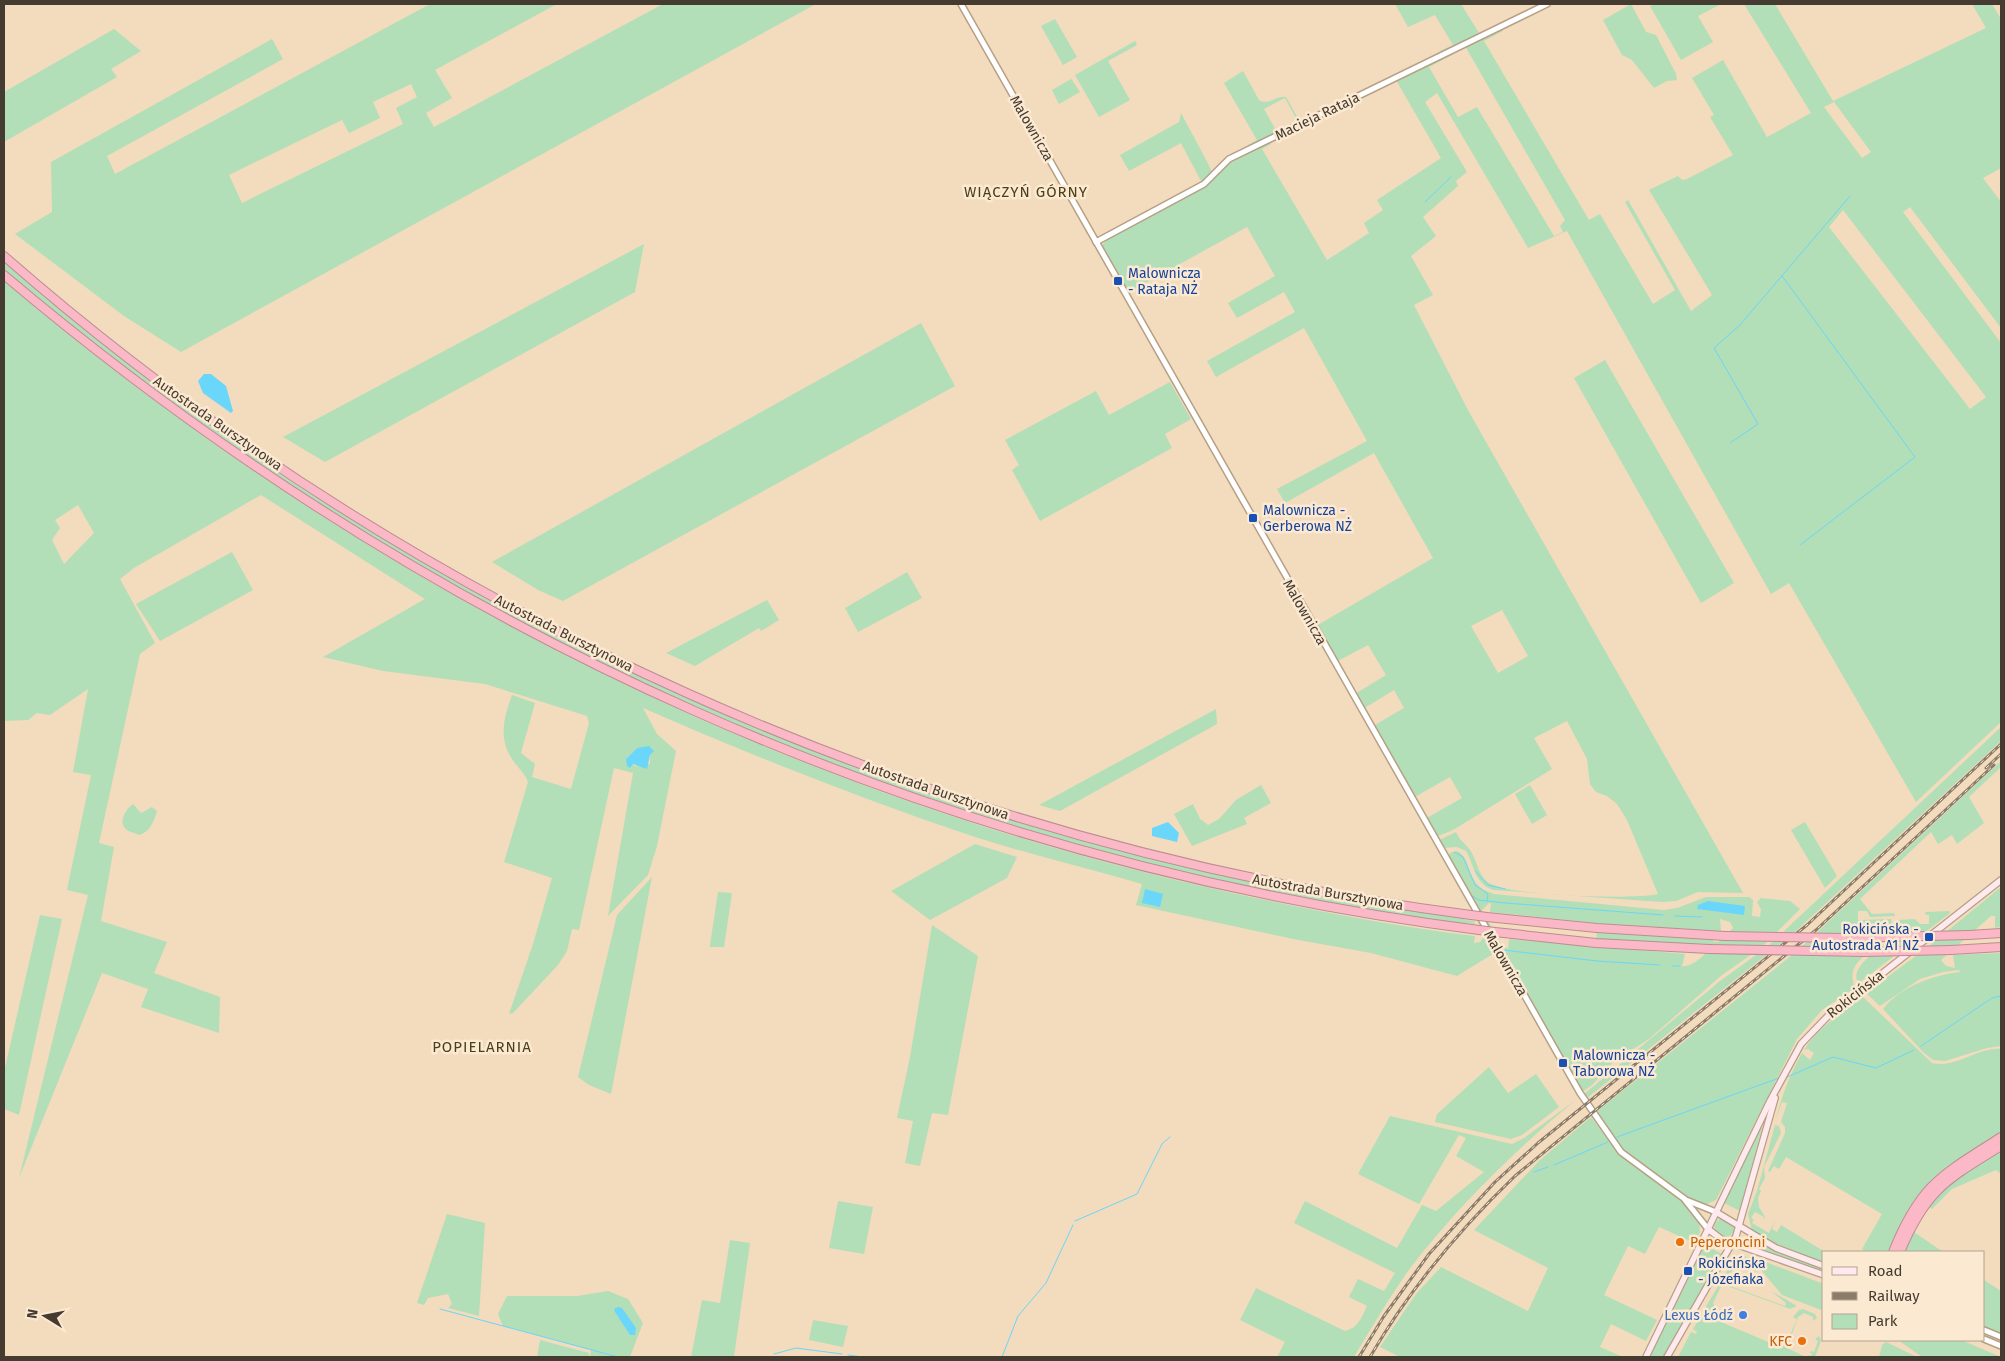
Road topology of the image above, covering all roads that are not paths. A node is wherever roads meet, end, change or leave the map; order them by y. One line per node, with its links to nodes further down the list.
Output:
1 (961, 4): 3 (street, Malownicza)
2 (1547, 4): 3 (street, Macieja Rataja)
3 (1096, 242): 12 (street, Malownicza)
4 (4, 256): 7 (highway, Autostrada Bursztynowa, bridge)
5 (4, 275): 8 (highway, Autostrada Bursztynowa, bridge)
6 (2001, 880): 9 (main road, Rokicińska)
7 (2001, 933)
8 (2001, 947)
9 (1777, 1090): 13 (main road, Rokicińska); 14 (main road, Rokicińska)
10 (2001, 1137): 17 (highway)
11 (2001, 1146): 18 (highway)
12 (1679, 1195): 13 (street, Malownicza); 15 (street, Malownicza)
13 (1716, 1212): 14 (main road); 15 (main road, Rokicińska)
14 (1740, 1225): 16 (main road, Rokicińska); 19 (main road)
15 (1708, 1229): 16 (main road); 25 (main road, Rokicińska)
16 (1732, 1243): 20 (main road); 26 (main road, Rokicińska)
17 (1892, 1251)
18 (1900, 1251)
19 (1822, 1265)
20 (1822, 1274)
21 (1985, 1330): 22 (street)
22 (2001, 1337)
23 (1985, 1339): 24 (street)
24 (2001, 1346)
25 (1646, 1357)
26 (1667, 1357)

